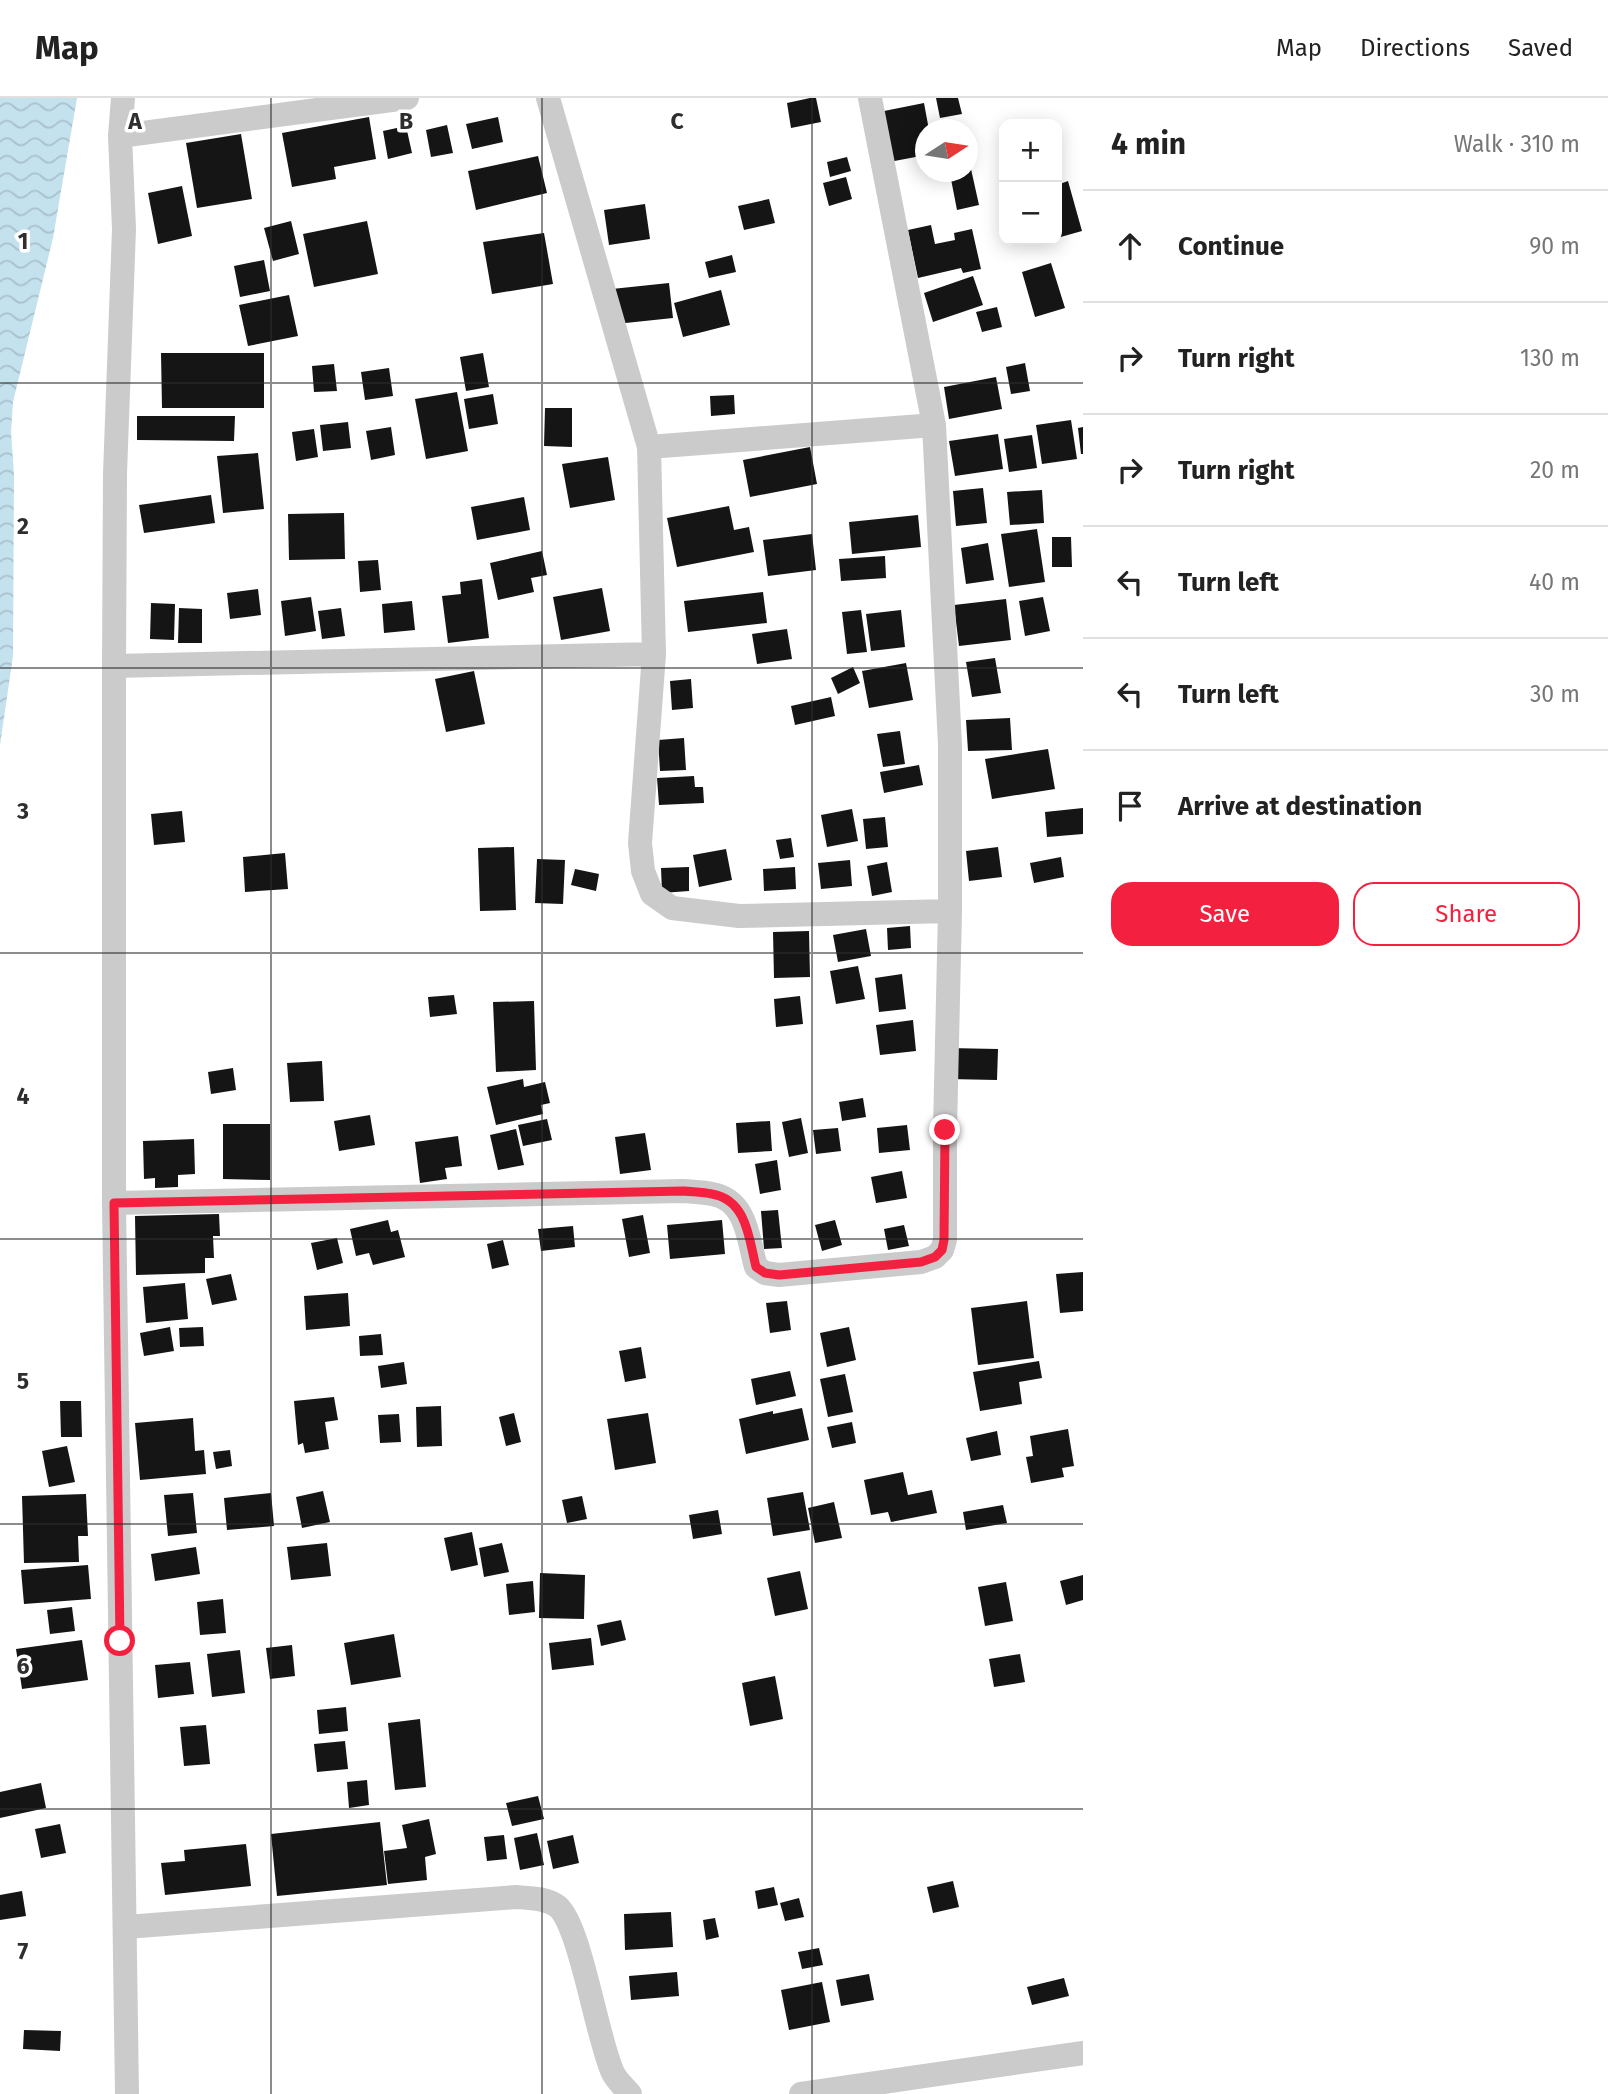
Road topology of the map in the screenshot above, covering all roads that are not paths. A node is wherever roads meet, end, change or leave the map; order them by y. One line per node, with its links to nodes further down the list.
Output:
1 (123, 98): 5 (street)
2 (407, 98): 5 (street)
3 (548, 98): 7 (street)
4 (870, 98): 6 (street)
5 (120, 136): 9 (street)
6 (934, 425): 7 (street); 10 (street)
7 (649, 447): 8 (street)
8 (654, 654): 9 (street); 10 (street)
9 (114, 666): 11 (street)
10 (950, 911): 11 (street)
11 (114, 1203): 12 (street)
12 (126, 1927): 14 (street); 15 (street)
13 (1083, 2053): 16 (street)
14 (127, 2094)
15 (630, 2094)
16 (801, 2094)

